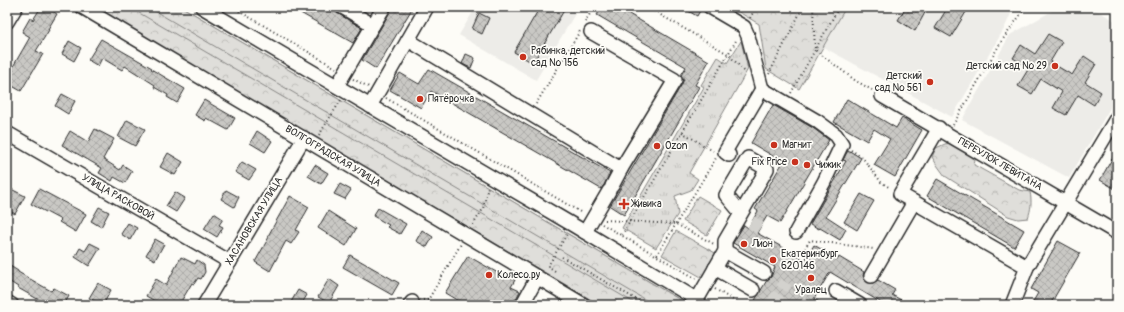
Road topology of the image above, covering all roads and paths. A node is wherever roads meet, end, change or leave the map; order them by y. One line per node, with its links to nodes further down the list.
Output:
1 (16, 7): 16 (street)
2 (82, 7): 37 (street, ВОЛГОГРАДСКАЯ УЛИЦА)
3 (202, 7): 25 (street)
4 (232, 7): 24 (path)
5 (342, 7): 17 (street)
6 (384, 7): 17 (street)
7 (427, 7): 20 (street)
8 (594, 7): 31 (path)
9 (648, 7): 22 (path)
10 (710, 7): 18 (street)
11 (756, 7): 18 (path)
12 (803, 7): 26 (path)
13 (813, 7): 21 (path)
14 (839, 7): 21 (path)
15 (1026, 7): 33 (path)
16 (7, 22)
17 (373, 25): 24 (street)
18 (744, 27): 22 (path); 26 (street)
19 (591, 32): 40 (street)
20 (408, 40): 27 (street); 31 (street)
21 (815, 50): 28 (path); 29 (path)
22 (728, 54): 23 (path); 34 (path)
23 (747, 74)
24 (350, 76): 25 (street); 25 (path); 27 (path)
25 (342, 89): 30 (street); 36 (path)
26 (762, 90): 29 (street); 39 (street)
27 (378, 93): 30 (street); 45 (path)
28 (882, 96): 33 (street, ПЕРЕУЛОК ЛЕВИТАНА)
29 (786, 103): 38 (street)
30 (370, 106): 49 (street)
31 (531, 114): 40 (street)
32 (1117, 117): 43 (street)
33 (943, 131): 41 (street); 43 (street, ПЕРЕУЛОК ЛЕВИТАНА)
34 (682, 132): 46 (path); 47 (path)
35 (7, 133): 59 (street, УЛИЦА РАСКОВОЙ)
36 (318, 136)
37 (304, 138): 59 (street, ХАСАНОВСКАЯ УЛИЦА); 65 (street, ВОЛГОГРАДСКАЯ УЛИЦА)
38 (842, 144): 41 (path); 50 (street)
39 (736, 159): 44 (street); 44 (street)
40 (621, 169): 45 (street)
41 (900, 194): 42 (street)
42 (914, 202): 55 (street); 60 (street)
43 (1066, 202): 51 (street, ПЕРЕУЛОК ЛЕВИТАНА); 60 (street)
44 (742, 213): 54 (street)
45 (592, 219): 46 (path); 49 (street); 52 (path)
46 (631, 221): 47 (path); 52 (path)
47 (676, 224): 54 (path); 57 (path)
48 (569, 231): 62 (path)
49 (585, 232): 70 (street)
50 (796, 232)
51 (1117, 232)
52 (622, 235): 57 (path)
53 (463, 241): 71 (path)
54 (725, 250): 61 (street); 63 (street)
55 (885, 250): 56 (path); 64 (street)
56 (803, 252)
57 (656, 255): 66 (path)
58 (562, 257): 76 (path)
59 (230, 262): 74 (street, ХАСАНОВСКАЯ УЛИЦА)
60 (1027, 267): 79 (street)
61 (715, 268): 66 (street); 67 (street)
62 (555, 271)
63 (764, 273)
64 (871, 276)
65 (538, 278): 72 (street); 75 (street, ВОЛГОГРАДСКАЯ УЛИЦА)
66 (706, 284): 70 (street); 77 (path)
67 (753, 290)
68 (836, 291): 78 (street)
69 (7, 302): 73 (street)
70 (695, 303)
71 (411, 304)
72 (525, 304)
73 (12, 305)
74 (204, 305)
75 (584, 305)
76 (646, 305)
77 (742, 305)
78 (860, 305)
79 (1012, 305)

